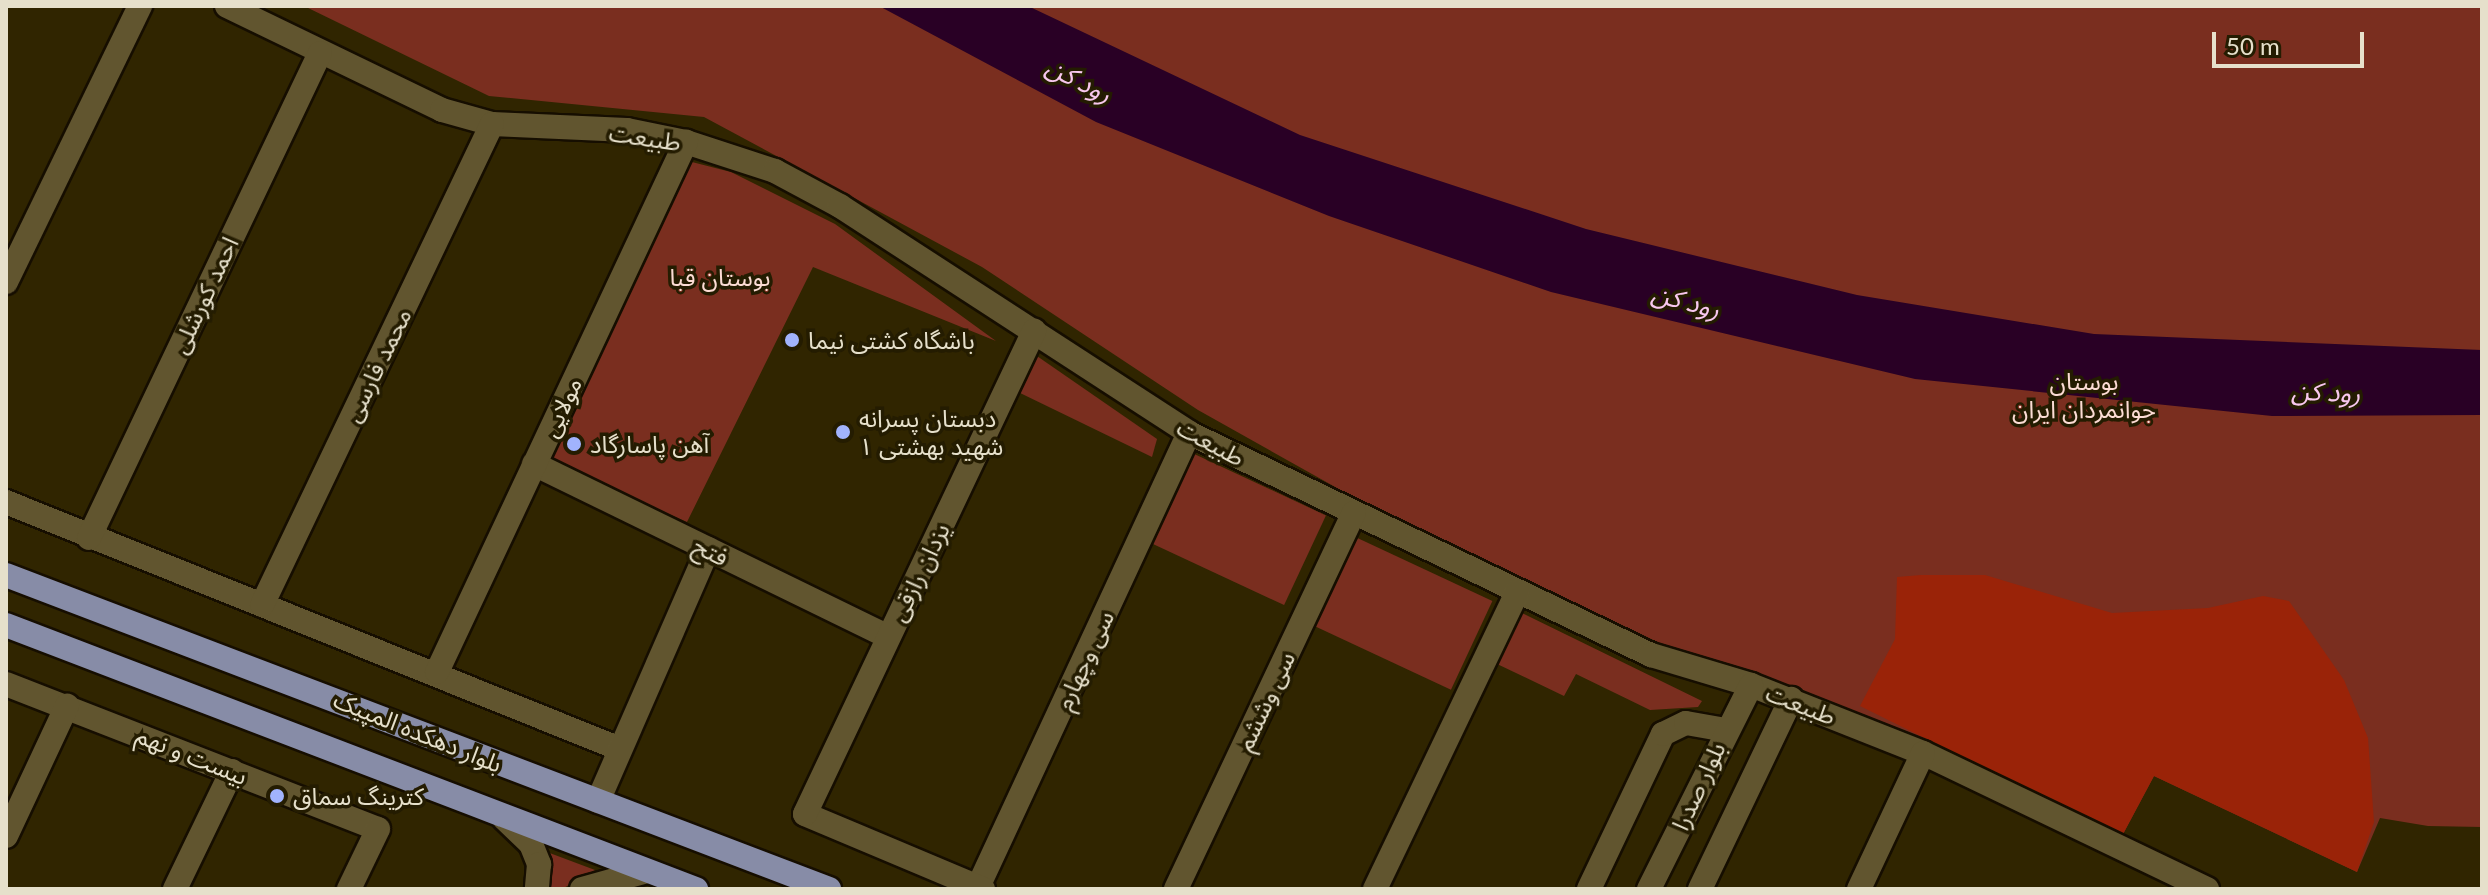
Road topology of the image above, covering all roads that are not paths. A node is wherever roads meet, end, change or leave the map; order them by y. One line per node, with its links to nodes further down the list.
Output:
1 (140, 6): 6 (street)
2 (227, 6): 3 (street, طبیعت)
3 (320, 53): 4 (street, طبیعت); 12 (street, احمد کورشلی)
4 (492, 124): 5 (street, طبیعت); 16 (street, محمد فارسی)
5 (686, 142): 7 (street, طبیعت); 9 (street, مولایی)
6 (6, 282)
7 (1034, 331): 8 (street, طبیعت); 18 (street, یزدان رازقی)
8 (1189, 433): 11 (street, طبیعت); 32 (street, سی وچهارم)
9 (534, 464): 13 (street, فتح); 19 (street, مولایی)
10 (6, 502): 12 (street)
11 (1354, 513): 15 (street, طبیعت); 39 (street, سی وششم)
12 (89, 538): 16 (street)
13 (708, 549): 18 (street, فتح); 25 (street)
14 (6, 575): 28 (main road, بلوار دهکده المپیک)
15 (1517, 592): 21 (street, طبیعت); 40 (street)
16 (262, 605): 19 (street)
17 (6, 625): 29 (main road, بلوار دهکده المپیک)
18 (888, 637): 32 (street, یزدان رازقی)
19 (437, 672): 25 (street)
20 (6, 684): 23 (street, بیست و نهم)
21 (1751, 685): 22 (street, طبیعت); 24 (street, بلوار صدرا)
22 (1791, 699): 26 (street, طبیعت); 43 (street, بلوار صدرا)
23 (67, 706): 27 (street, بیست و نهم); 30 (street)
24 (1724, 730): 41 (street); 42 (street, بلوار صدرا)
25 (620, 749): 28 (street)
26 (1923, 753): 44 (street); 45 (street, طبیعت)
27 (232, 771): 33 (street); 34 (street, بیست و نهم)
28 (598, 801): 38 (main road, بلوار دهکده المپیک)
29 (504, 818): 31 (main road, بلوار دهکده المپیک); 35 (street)
30 (6, 836)
31 (647, 871): 36 (street); 37 (main road, بلوار دهکده المپیک)
32 (980, 888)
33 (175, 889)
34 (349, 889)
35 (537, 889)
36 (582, 889)
37 (696, 889)
38 (829, 889)
39 (1176, 889)
40 (1375, 889)
41 (1589, 889)
42 (1649, 889)
43 (1700, 889)
44 (1859, 889)
45 (2207, 889)

